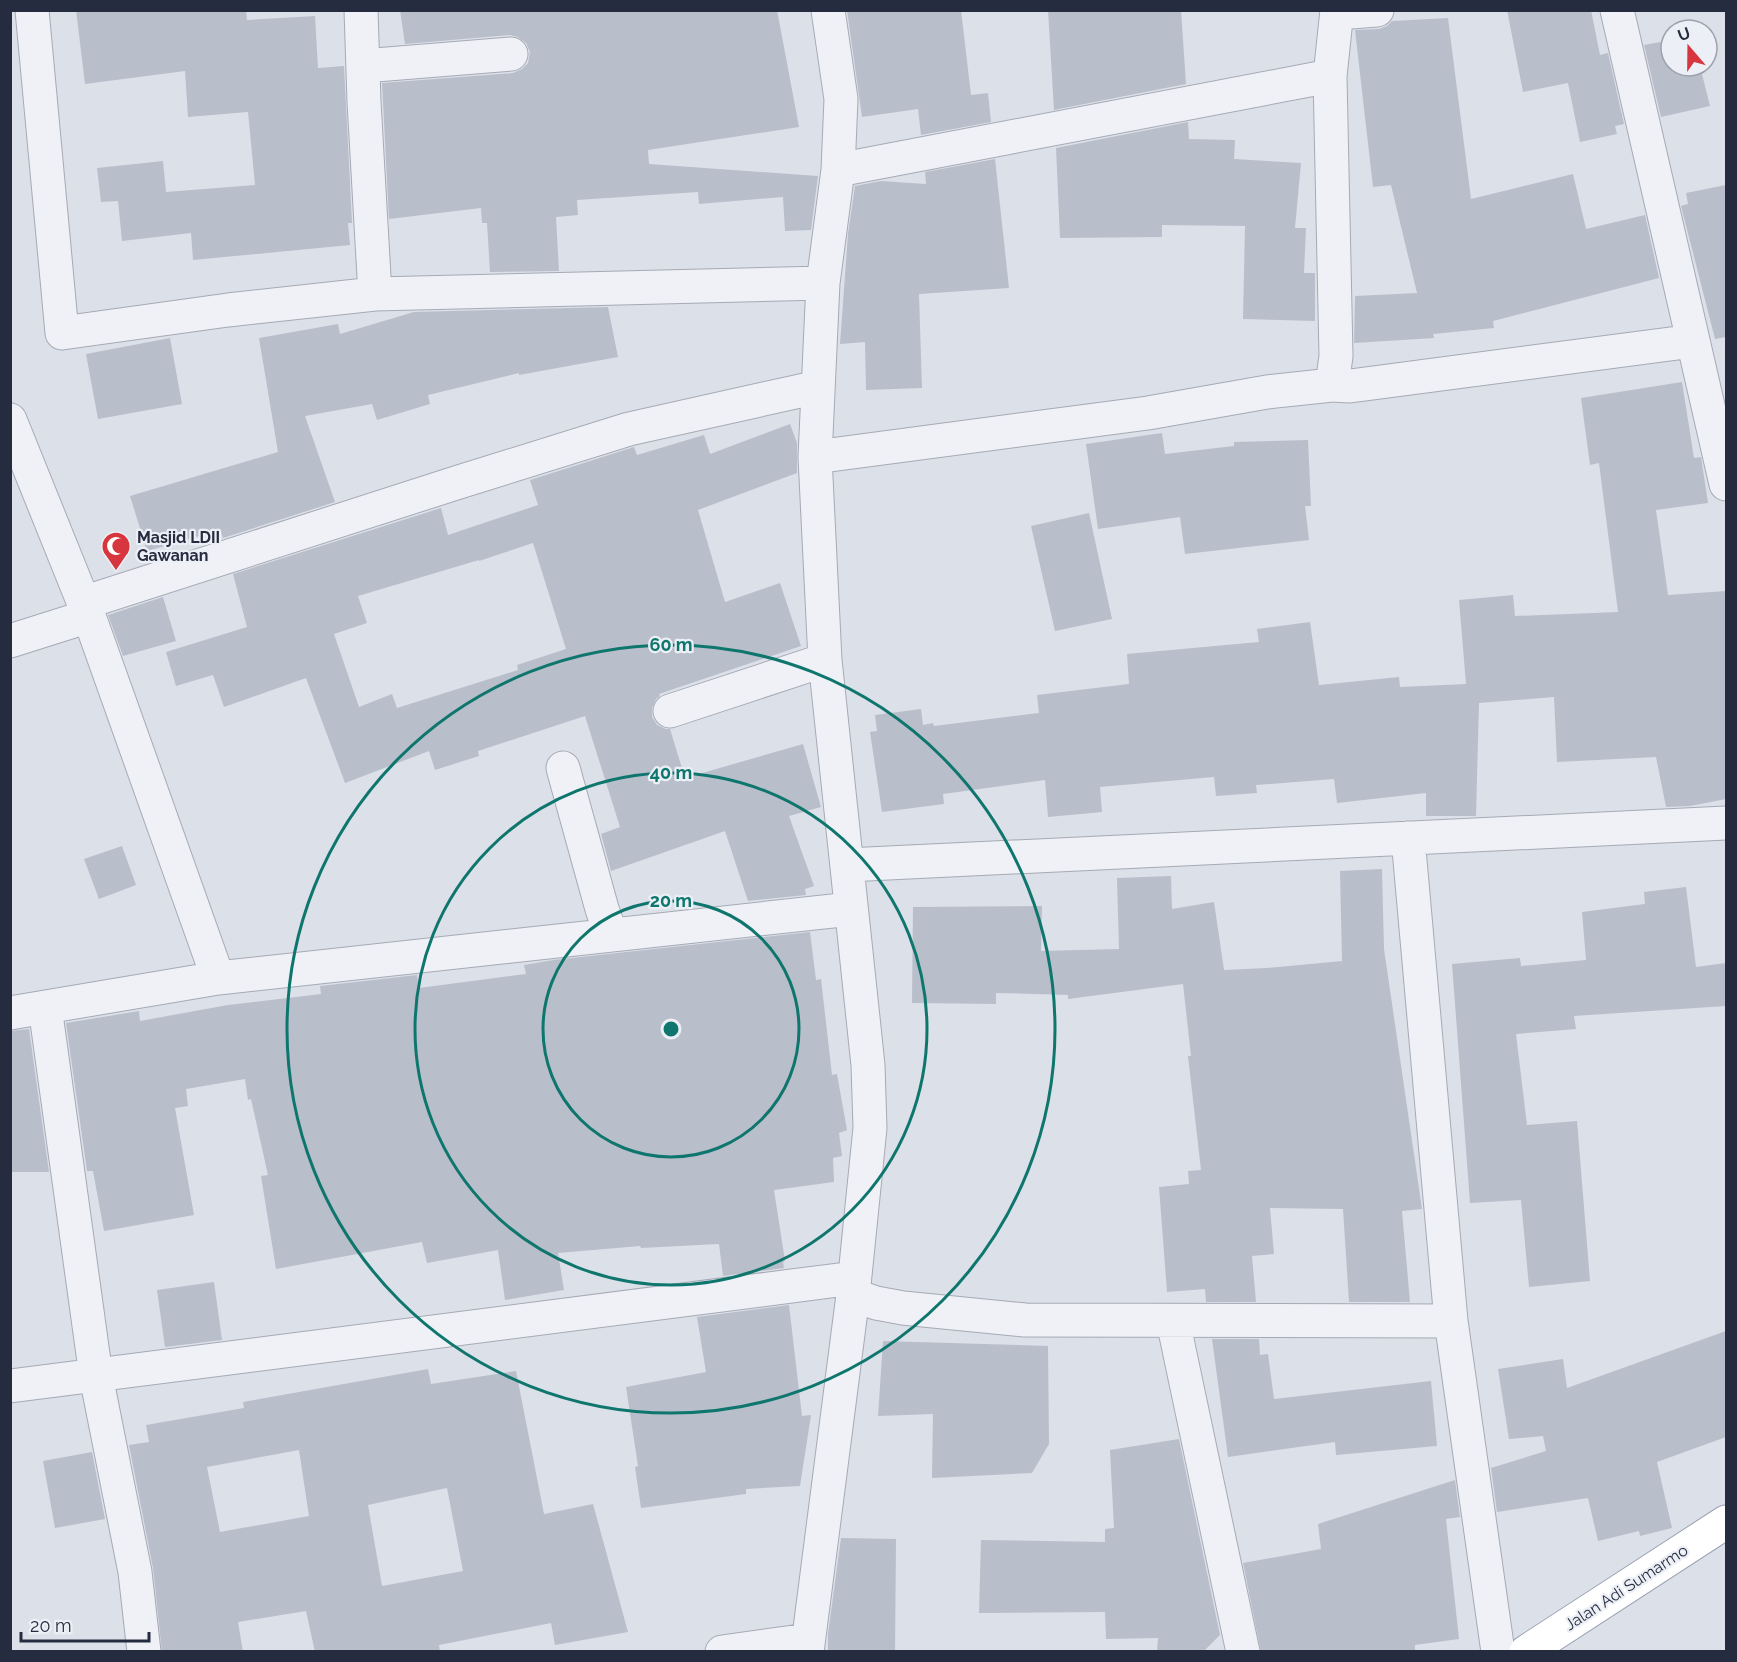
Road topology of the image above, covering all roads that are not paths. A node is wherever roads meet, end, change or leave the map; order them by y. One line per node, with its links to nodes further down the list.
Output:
1 (32, 10): 12 (street)
2 (362, 10): 8 (street)
3 (828, 10): 10 (street)
4 (1377, 10): 6 (street)
5 (1617, 10): 13 (street)
6 (1337, 12): 9 (street)
7 (511, 54): 8 (street)
8 (363, 66): 12 (street)
9 (1330, 76): 10 (street); 14 (street)
10 (838, 170): 11 (street)
11 (823, 283): 12 (street); 15 (street)
12 (375, 294)
13 (1694, 341): 14 (street); 19 (street)
14 (1332, 385): 17 (street)
15 (818, 387): 17 (street); 20 (street)
16 (10, 420): 18 (street)
17 (815, 457): 22 (street)
18 (21, 476): 20 (street)
19 (1726, 484)
20 (86, 610): 21 (street); 30 (street)
21 (10, 641)
22 (825, 660): 23 (street); 27 (street)
23 (670, 711)
24 (563, 768): 29 (street)
25 (1726, 823): 26 (street)
26 (1408, 838): 27 (street); 35 (street)
27 (847, 865): 28 (street)
28 (851, 909): 29 (street); 33 (street)
29 (611, 935): 30 (street)
30 (218, 978): 31 (street)
31 (45, 1007): 32 (street); 36 (street)
32 (10, 1013)
33 (854, 1286): 34 (street); 36 (street); 39 (street)
34 (1173, 1321): 35 (street); 42 (street)
35 (1451, 1321): 43 (street)
36 (96, 1376): 37 (street); 40 (street)
37 (10, 1386)
38 (1726, 1522): 44 (main road, Jalan Adi Sumarmo)
39 (807, 1646): 41 (street)
40 (144, 1652)
41 (722, 1652)
42 (1243, 1652)
43 (1498, 1652)
44 (1526, 1652)

